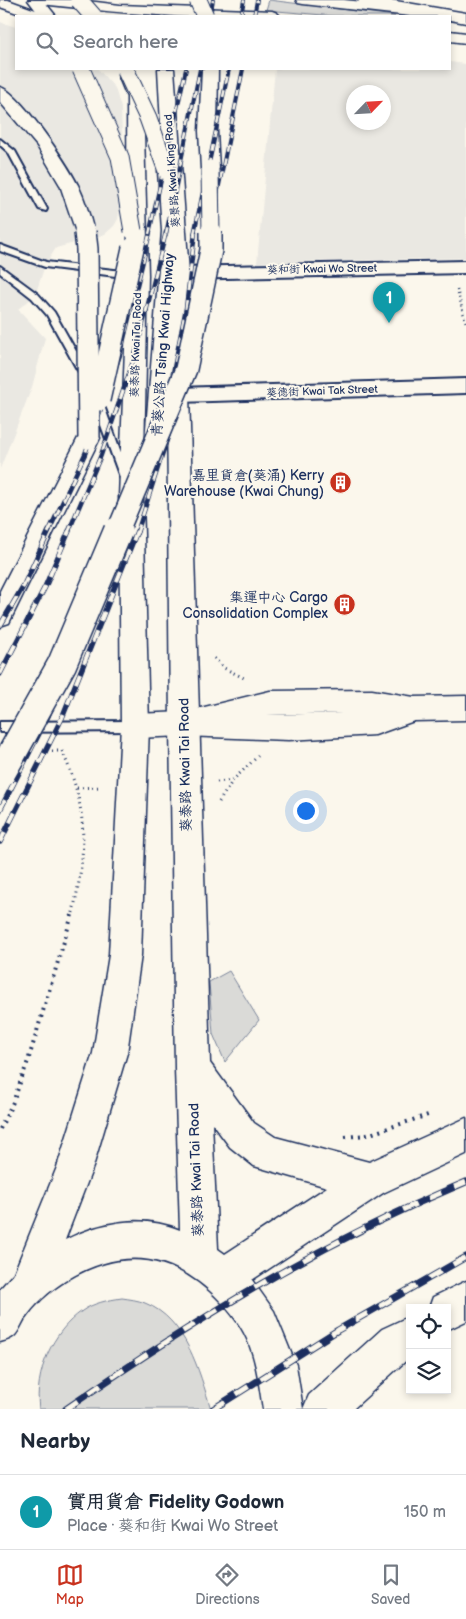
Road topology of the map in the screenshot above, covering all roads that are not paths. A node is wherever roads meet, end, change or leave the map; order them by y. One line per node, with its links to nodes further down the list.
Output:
1 (35, 0): 11 (main road)
2 (41, 0): 8 (main road)
3 (104, 0): 9 (main road)
4 (198, 0): 13 (main road, bridge)
5 (303, 0): 15 (main road)
6 (365, 0): 16 (main road)
7 (0, 2): 10 (main road)
8 (74, 2): 9 (main road); 12 (main road)
9 (126, 12): 14 (main road)
10 (36, 15)
11 (47, 15)
12 (93, 15)
13 (204, 15)
14 (236, 15)
15 (440, 15)
16 (449, 15)
17 (451, 15): 19 (main road)
18 (451, 16): 19 (main road)
19 (466, 18)
20 (451, 36): 21 (main road)
21 (466, 39): 22 (main road)
22 (451, 40)
23 (81, 70): 40 (main road, bridge)
24 (123, 70): 30 (main road)
25 (124, 70): 41 (main road, 青葵公路 Tsing Kwai Highway, bridge)
26 (132, 70): 30 (main road)
27 (166, 70): 36 (main road, 葵景路 Kwai King Road)
28 (210, 70): 41 (main road, bridge)
29 (0, 92): 40 (main road, bridge)
30 (135, 97): 37 (main road)
31 (0, 141): 32 (lane)
32 (43, 209)
33 (0, 248): 37 (lane, 葵泰路 Kwai Tai Road)
34 (466, 266): 36 (street, 葵和街 Kwai Wo Street)
35 (0, 269): 42 (lane, 葵泰路 Kwai Tai Road)
36 (179, 273): 39 (main road, 葵泰路 Kwai Tai Road)
37 (138, 275): 42 (main road, 葵泰路 Kwai Tai Road)
38 (466, 386): 39 (street, 葵德街 Kwai Tak Street)
39 (178, 395): 45 (main road, 葵泰路 Kwai Tai Road)
40 (90, 438): 43 (main road)
41 (156, 442): 48 (main road, 青葵公路 Tsing Kwai Highway, bridge)
42 (131, 496): 46 (main road, 葵泰路 Kwai Tai Road)
43 (0, 616)
44 (466, 708): 45 (main road)
45 (184, 724): 46 (main road); 49 (main road, 葵泰路 Kwai Tai Road)
46 (135, 726): 47 (lane); 54 (main road, 葵泰路 Kwai Tai Road)
47 (0, 727)
48 (0, 775)
49 (192, 1068): 51 (main road); 52 (main road, 葵泰路 Kwai Tai Road)
50 (466, 1136): 51 (main road)
51 (370, 1180): 52 (main road)
52 (213, 1267): 54 (main road); 57 (main road)
53 (466, 1300): 55 (main road)
54 (9, 1307)
55 (451, 1309)
56 (406, 1337): 58 (main road)
57 (283, 1409)
58 (323, 1409)

